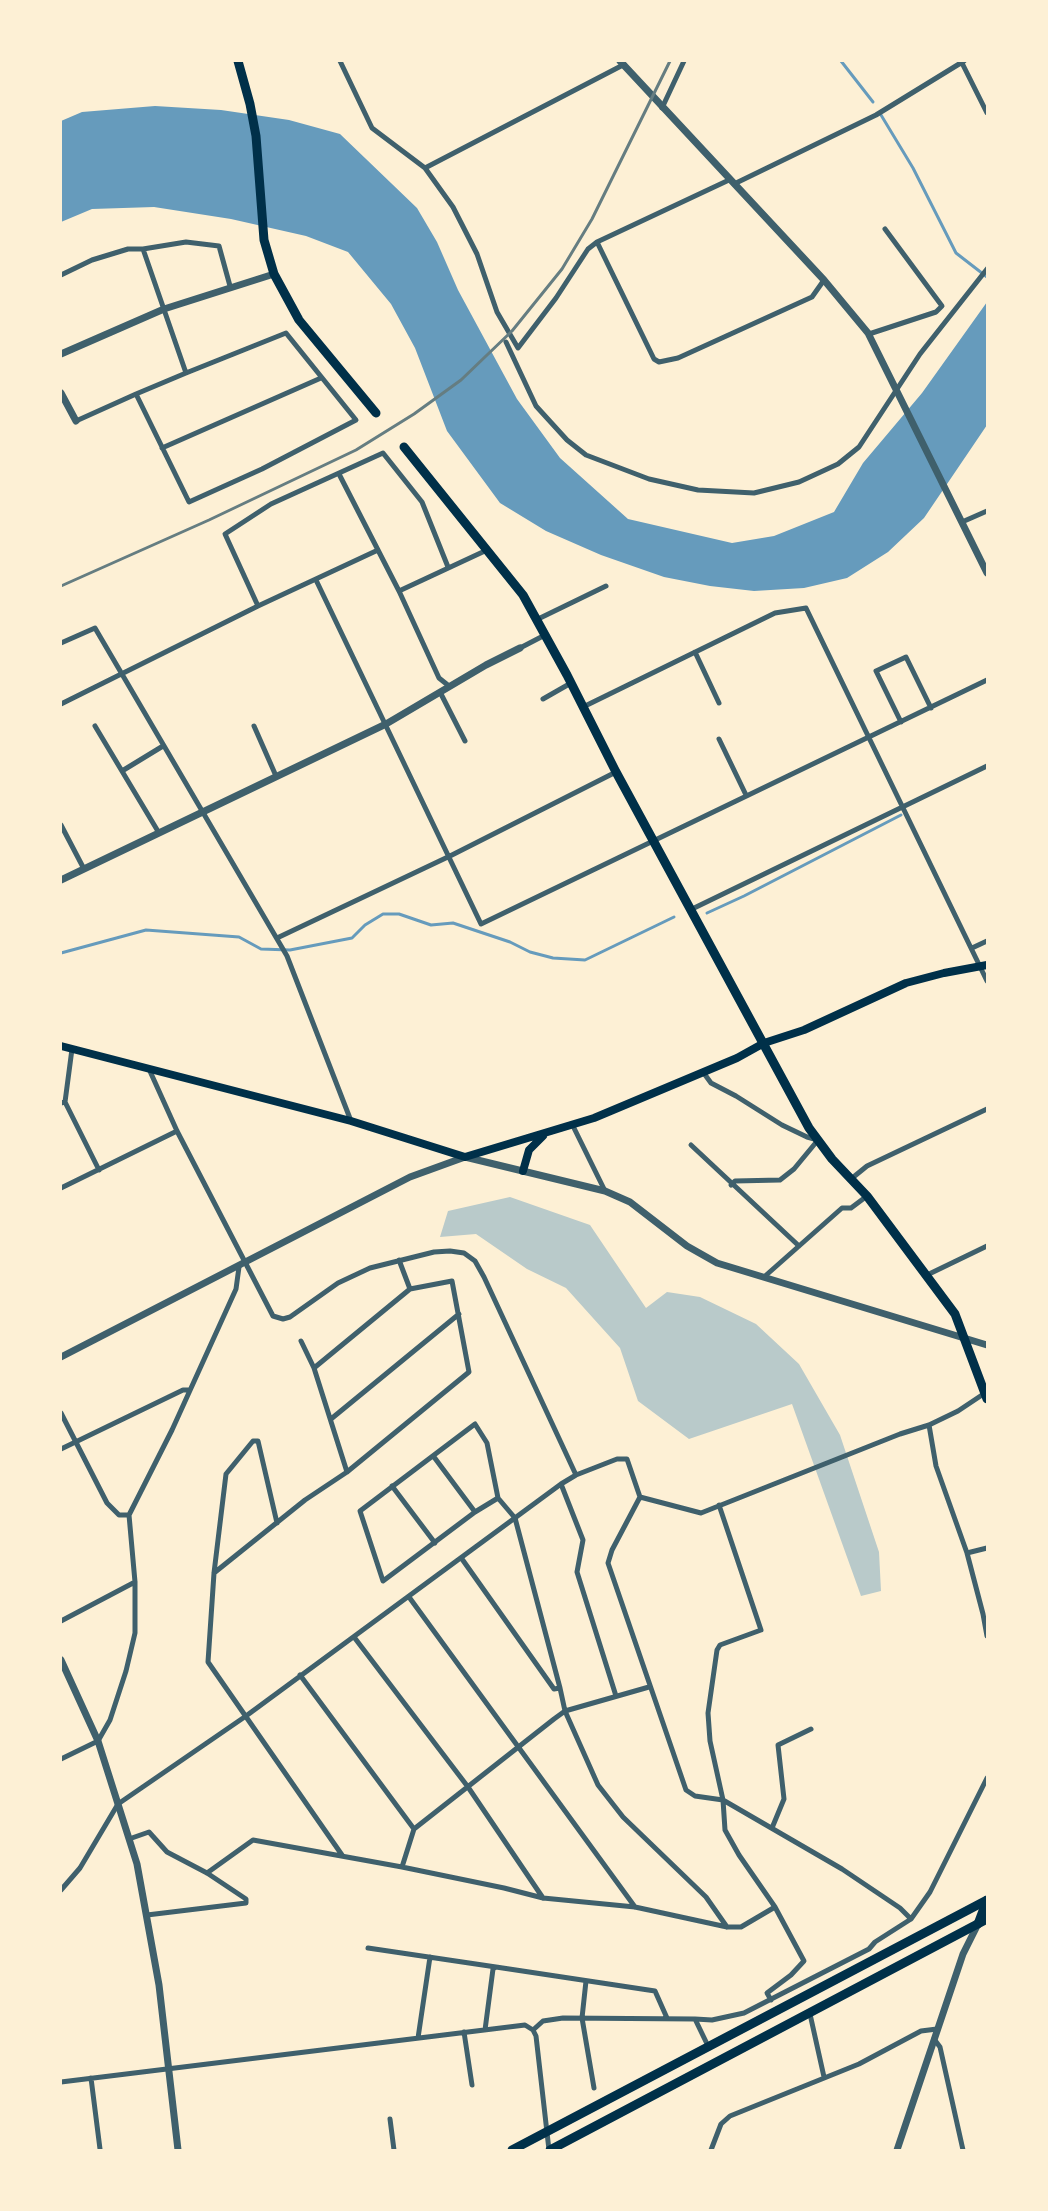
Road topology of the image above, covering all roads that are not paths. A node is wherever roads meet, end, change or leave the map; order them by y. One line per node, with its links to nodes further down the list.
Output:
1 (238, 61): 14 (main road)
2 (340, 61): 8 (street)
3 (684, 61): 6 (street)
4 (962, 62): 7 (street); 9 (street)
5 (622, 63): 6 (street); 8 (street)
6 (662, 108): 9 (street)
7 (987, 113)
8 (425, 168): 11 (street)
9 (732, 182): 11 (street); 16 (street)
10 (885, 229): 19 (street)
11 (597, 242): 16 (street)
12 (143, 249): 15 (street); 17 (street); 18 (street)
13 (987, 268): 24 (street)
14 (274, 274): 17 (street); 27 (main road)
15 (61, 275)
16 (824, 280): 19 (street)
17 (230, 286): 18 (street)
18 (164, 309): 21 (street); 22 (street)
19 (869, 334): 24 (street)
20 (506, 342): 24 (street)
21 (61, 354)
22 (186, 373): 23 (street); 26 (street)
23 (321, 378): 30 (street); 30 (street)
24 (896, 389): 33 (street)
25 (61, 393): 28 (street)
26 (136, 394): 28 (street); 30 (street)
27 (376, 413)
28 (76, 421)
29 (404, 447): 35 (main road)
30 (162, 448)
31 (340, 474): 34 (street); 36 (street); 41 (street)
32 (987, 511): 33 (street)
33 (962, 522): 37 (street)
34 (378, 550): 38 (street); 40 (street)
35 (487, 550): 36 (street); 42 (main road)
36 (448, 567): 40 (street)
37 (987, 573)
38 (316, 580): 41 (street); 58 (street)
39 (606, 586): 42 (street)
40 (399, 591): 50 (street)
41 (258, 606): 47 (street)
42 (536, 620): 43 (main road)
43 (546, 635): 45 (street); 49 (main road)
44 (61, 643): 47 (street)
45 (520, 648): 50 (street)
46 (695, 652): 53 (street); 55 (street); 61 (street)
47 (122, 675): 54 (street); 64 (street)
48 (987, 680): 56 (street)
49 (571, 683): 52 (street); 55 (main road)
50 (449, 686): 51 (street)
51 (440, 692): 58 (street); 63 (street)
52 (543, 699)
53 (719, 702)
54 (61, 704)
55 (584, 707): 67 (main road)
56 (931, 708): 57 (street); 57 (street)
57 (901, 722): 61 (street)
58 (386, 724): 68 (street); 75 (street)
59 (95, 726): 66 (street)
60 (254, 726): 68 (street)
61 (870, 738): 69 (street); 70 (street)
62 (719, 740): 69 (street)
63 (465, 741)
64 (163, 746): 66 (street); 71 (street)
65 (987, 766): 70 (street)
66 (122, 771): 73 (street)
67 (616, 772): 74 (main road); 75 (street)
68 (276, 776): 71 (street)
69 (746, 795): 74 (street)
70 (903, 806): 78 (street); 81 (street)
71 (202, 812): 73 (street); 79 (street)
72 (61, 825): 76 (street)
73 (159, 833): 76 (street)
74 (653, 842): 75 (street); 78 (main road)
75 (450, 856): 79 (street)
76 (84, 869): 77 (street)
77 (61, 880)
78 (690, 910): 84 (main road)
79 (277, 938): 91 (street)
80 (987, 941): 81 (street)
81 (972, 948): 82 (street)
82 (983, 965): 83 (street); 84 (main road)
83 (987, 981)
84 (764, 1043): 88 (main road); 95 (main road)
85 (61, 1046): 86 (main road)
86 (72, 1050): 87 (main road); 89 (street)
87 (149, 1069): 91 (main road); 93 (street)
88 (703, 1072): 92 (main road); 95 (street)
89 (63, 1102): 98 (street)
90 (987, 1109): 100 (street)
91 (351, 1121): 97 (main road)
92 (573, 1126): 94 (main road); 103 (street)
93 (177, 1132): 98 (street); 108 (street)
94 (544, 1134): 97 (main road); 99 (main road)
95 (818, 1140): 100 (main road); 101 (street)
96 (691, 1145): 101 (street)
97 (465, 1157): 99 (street); 108 (street)
98 (99, 1170): 102 (street)
99 (523, 1171): 103 (street)
100 (851, 1179): 104 (main road)
101 (731, 1185): 105 (street)
102 (61, 1188)
103 (605, 1191): 110 (street)
104 (867, 1196): 105 (street); 109 (main road)
105 (799, 1246): 110 (street)
106 (987, 1246): 109 (street)
107 (399, 1260): 108 (street); 111 (street); 127 (street)
108 (241, 1265): 116 (street); 118 (street)
109 (927, 1275): 113 (main road)
110 (764, 1277): 113 (street)
111 (410, 1289): 112 (street); 117 (street)
112 (460, 1314): 121 (street); 126 (street)
113 (965, 1338): 115 (street); 119 (main road)
114 (301, 1341): 117 (street)
115 (987, 1345)
116 (61, 1357)
117 (314, 1368): 121 (street)
118 (190, 1390): 123 (street); 134 (street)
119 (986, 1396): 122 (street)
120 (61, 1413): 123 (street)
121 (331, 1419): 126 (street)
122 (928, 1426): 132 (street); 139 (street)
123 (76, 1442): 124 (street); 134 (street)
124 (61, 1449)
125 (434, 1457): 129 (street); 131 (street); 133 (street)
126 (347, 1472): 136 (street)
127 (576, 1475): 128 (street); 130 (street)
128 (561, 1484): 135 (street); 152 (street)
129 (392, 1486): 137 (street); 137 (street)
130 (640, 1497): 132 (street); 150 (street)
131 (498, 1498): 133 (street); 135 (street)
132 (719, 1506): 161 (street)
133 (475, 1512): 137 (street)
134 (129, 1515): 142 (street)
135 (515, 1518): 140 (street); 151 (street)
136 (277, 1523): 141 (street); 141 (street)
137 (435, 1543)
138 (987, 1548): 139 (street)
139 (967, 1553): 144 (street)
140 (462, 1559): 143 (street); 151 (street)
141 (214, 1573): 154 (street)
142 (136, 1582): 145 (street); 156 (street)
143 (409, 1597): 146 (street); 157 (street)
144 (985, 1614): 147 (street)
145 (61, 1621)
146 (354, 1636): 149 (street); 160 (street)
147 (987, 1636)
148 (61, 1660): 156 (street)
149 (300, 1675): 154 (street); 164 (street)
150 (649, 1686): 152 (street); 161 (street)
151 (560, 1688): 153 (street)
152 (616, 1696): 153 (street)
153 (565, 1711): 157 (street); 178 (street)
154 (246, 1716): 162 (street); 166 (street)
155 (811, 1729): 163 (street)
156 (98, 1740): 158 (street); 162 (street)
157 (517, 1747): 160 (street); 172 (street)
158 (61, 1759)
159 (987, 1778): 176 (street)
160 (468, 1787): 164 (street); 170 (street)
161 (724, 1800): 163 (street); 173 (street)
162 (118, 1804): 165 (street); 169 (street)
163 (772, 1828): 176 (street)
164 (414, 1829): 167 (street)
165 (129, 1839): 168 (street); 174 (street)
166 (342, 1855): 167 (street); 168 (street)
167 (402, 1867): 170 (street)
168 (207, 1873): 174 (street)
169 (61, 1890)
170 (543, 1898): 172 (street)
171 (987, 1900): 177 (main road); 194 (main road)
172 (635, 1907): 178 (street)
173 (774, 1907): 178 (street); 183 (street)
174 (147, 1915): 195 (street)
175 (987, 1919): 177 (main road)
176 (911, 1920): 183 (street)
177 (978, 1924): 184 (main road); 188 (street)
178 (727, 1927)
179 (368, 1948): 180 (street)
180 (430, 1957): 181 (street); 192 (street)
181 (496, 1967): 182 (street); 189 (street)
182 (586, 1981): 185 (street); 186 (street)
183 (771, 2000): 187 (street)
184 (810, 2014): 196 (street); 207 (main road)
185 (582, 2018): 186 (street); 190 (street); 200 (street)
186 (667, 2018): 187 (street)
187 (695, 2019): 194 (street)
188 (937, 2029): 193 (street); 196 (street)
189 (485, 2030): 190 (street); 191 (street)
190 (533, 2030): 202 (street)
191 (464, 2032): 192 (street); 199 (street)
192 (418, 2038): 195 (street)
193 (934, 2039): 209 (street); 210 (street)
194 (709, 2048): 202 (main road)
195 (169, 2068): 197 (street); 204 (street)
196 (824, 2077): 208 (street)
197 (92, 2078): 198 (street); 203 (street)
198 (61, 2082)
199 (472, 2085)
200 (594, 2088)
201 (390, 2118): 205 (street)
202 (549, 2130): 206 (main road); 207 (street)
203 (100, 2149)
204 (178, 2150)
205 (394, 2150)
206 (512, 2150)
207 (549, 2150)
208 (711, 2150)
209 (897, 2150)
210 (963, 2150)

